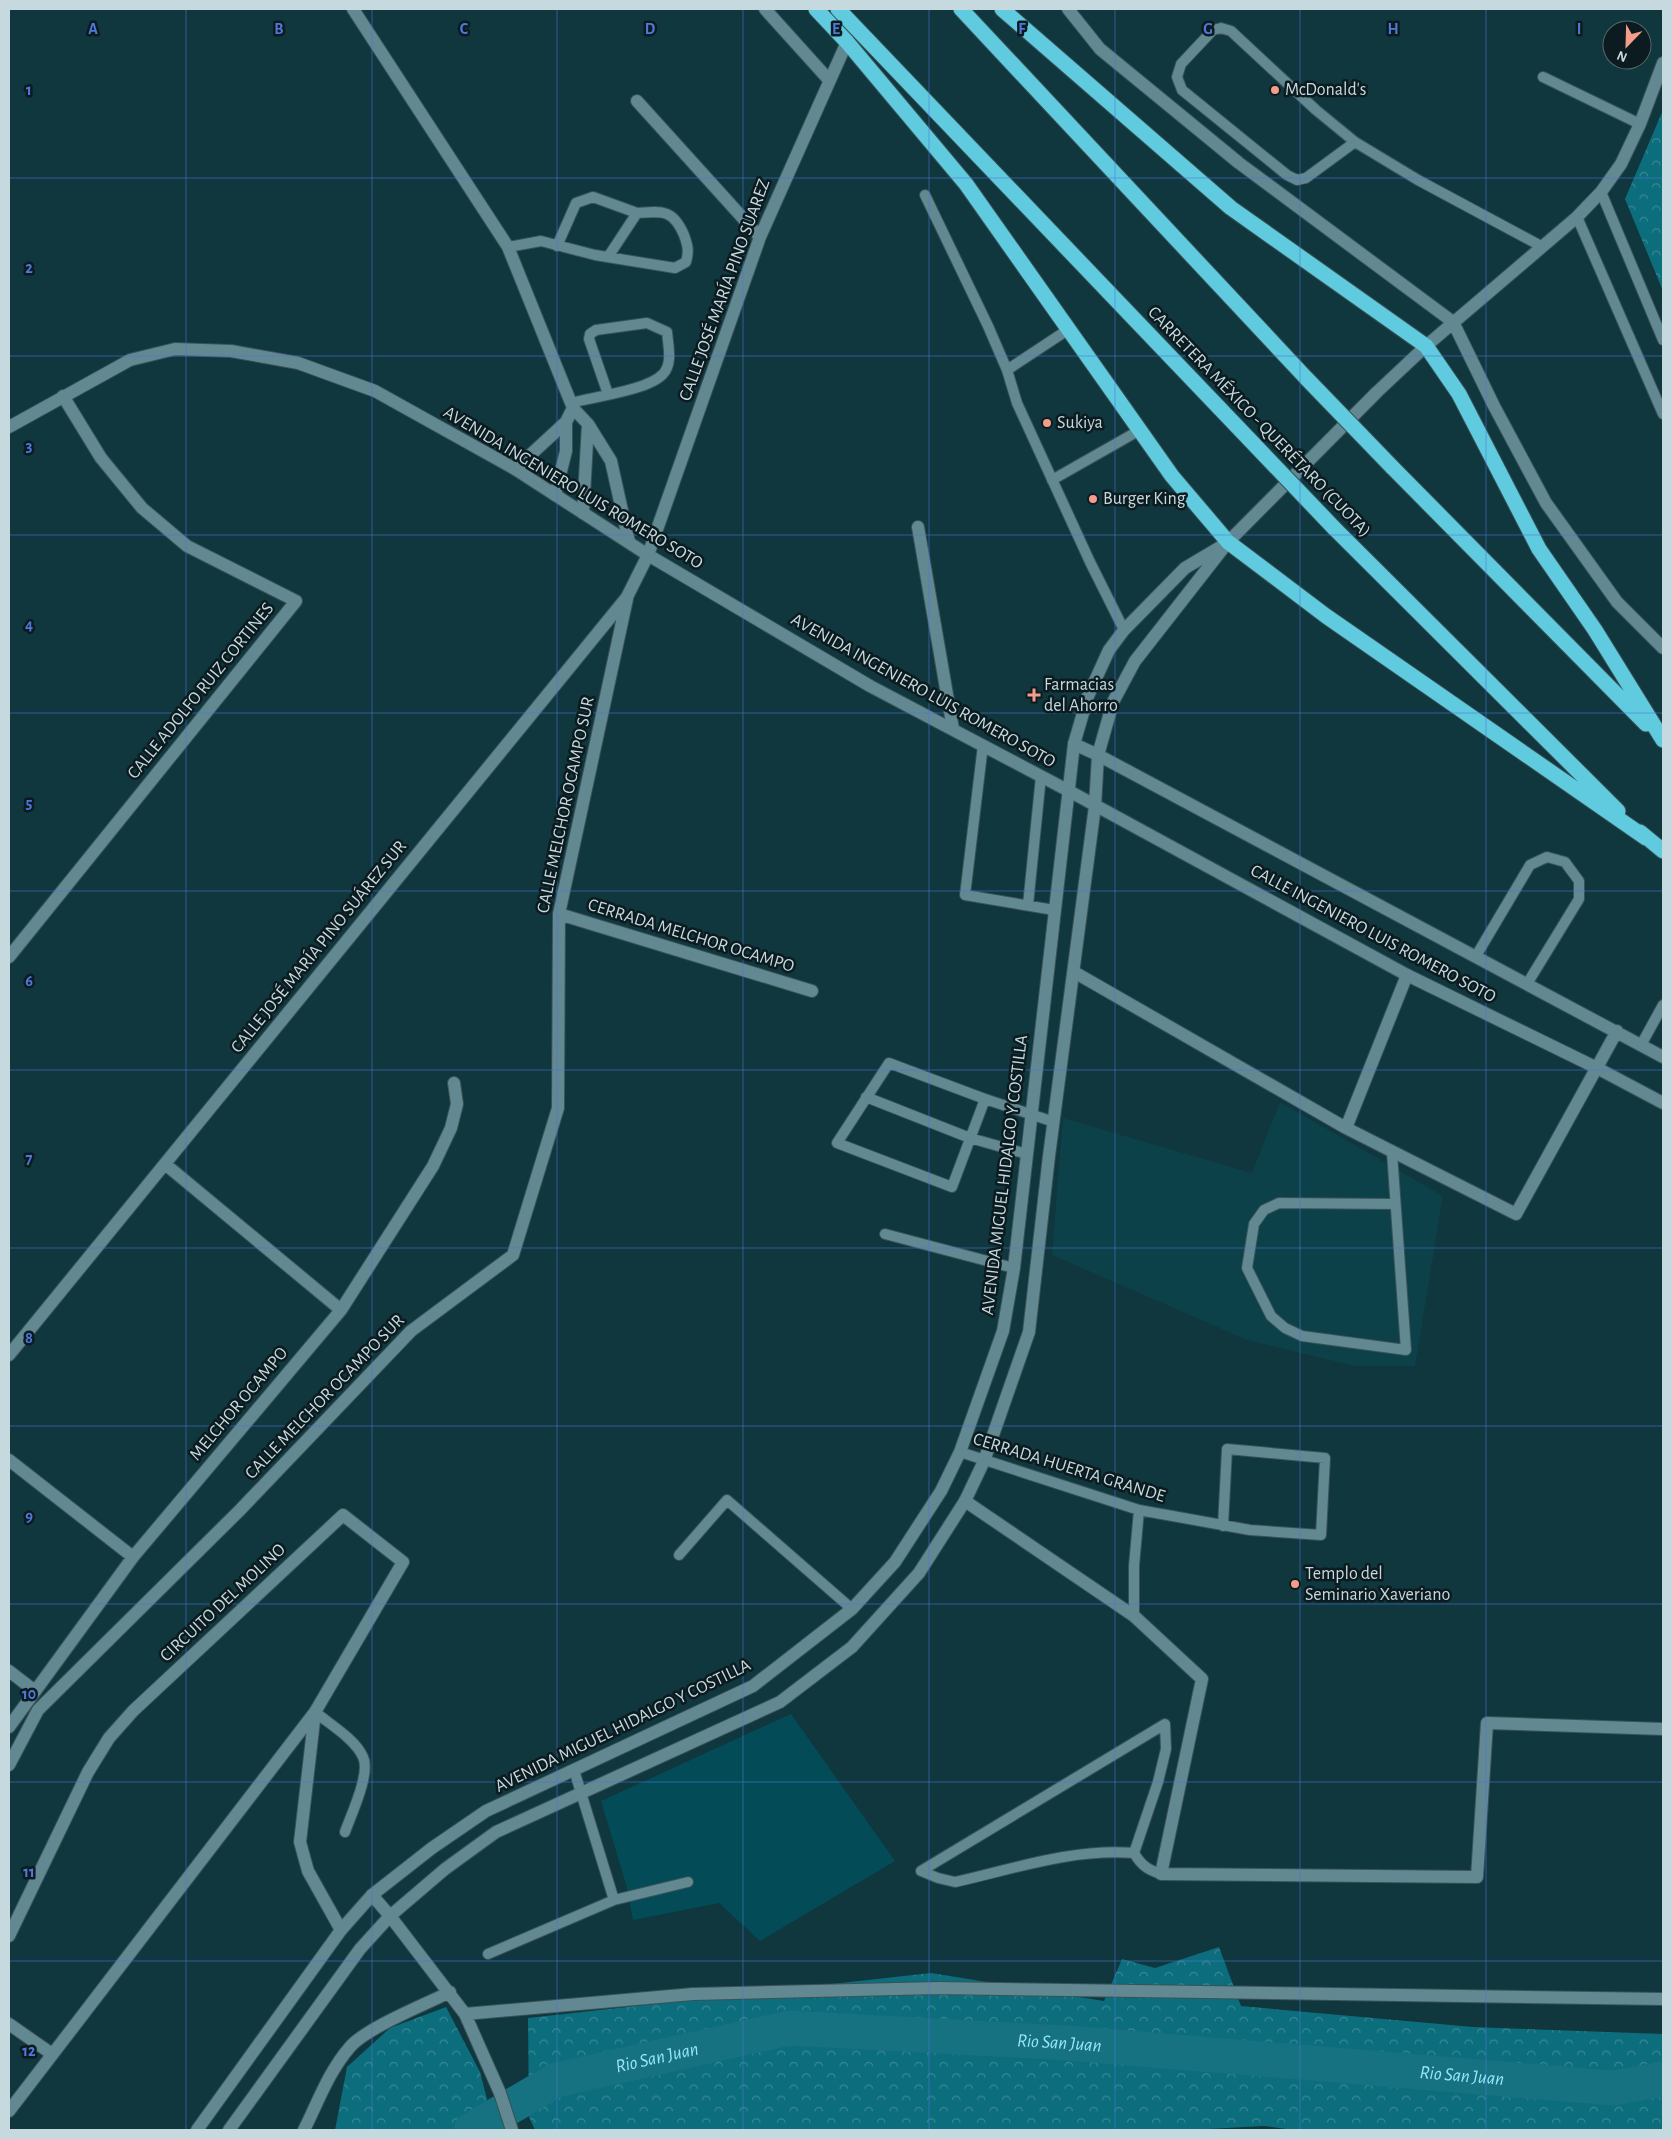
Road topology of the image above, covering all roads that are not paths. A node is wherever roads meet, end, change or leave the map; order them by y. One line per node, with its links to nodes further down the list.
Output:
1 (353, 9): 22 (street)
2 (765, 9): 11 (street)
3 (816, 9): 8 (highway)
4 (838, 9): 56 (highway, CARRETERA MÉXICO - QUERÉTARO (CUOTA), bridge)
5 (961, 9): 49 (highway, bridge)
6 (1002, 9): 27 (highway)
7 (1068, 9): 24 (street)
8 (847, 42): 11 (street, CALLE JOSÉ MARÍA PINO SUAREZ); 25 (highway)
9 (1663, 63): 13 (street, AVENIDA MIGUEL HIDALGO Y COSTILLA)
10 (1543, 77): 13 (lane)
11 (829, 80): 19 (street, CALLE JOSÉ MARÍA PINO SUAREZ)
12 (637, 102): 19 (street)
13 (1640, 124): 15 (street, AVENIDA MIGUEL HIDALGO Y COSTILLA)
14 (1355, 142): 14 (lane); 21 (lane)
15 (1601, 192): 18 (street, AVENIDA MIGUEL HIDALGO Y COSTILLA); 26 (lane)
16 (925, 195): 28 (lane)
17 (636, 213): 20 (lane); 23 (lane); 23 (lane)
18 (1577, 217): 21 (street, AVENIDA MIGUEL HIDALGO Y COSTILLA); 32 (lane)
19 (760, 237): 44 (street, CALLE JOSÉ MARÍA PINO SUAREZ)
20 (557, 246): 22 (lane); 23 (lane)
21 (1541, 246): 24 (street, AVENIDA MIGUEL HIDALGO Y COSTILLA)
22 (508, 247): 31 (street)
23 (608, 257)
24 (1452, 322): 27 (street, AVENIDA MIGUEL HIDALGO Y COSTILLA); 47 (street)
25 (1069, 329): 28 (lane); 36 (highway)
26 (1663, 340)
27 (1426, 346): 43 (street, AVENIDA MIGUEL HIDALGO Y COSTILLA); 49 (highway)
28 (1006, 370): 38 (lane)
29 (608, 394): 29 (lane); 31 (lane)
30 (63, 396): 35 (street, AVENIDA INGENIERO LUIS ROMERO SOTO); 37 (street, AVENIDA INGENIERO LUIS ROMERO SOTO); 62 (street, CALLE ADOLFO RUIZ CORTINES)
31 (572, 405): 33 (street); 34 (street)
32 (1663, 413)
33 (566, 422): 37 (street); 39 (street)
34 (588, 424): 40 (street); 42 (street)
35 (9, 427)
36 (1140, 430): 38 (lane); 43 (highway)
37 (515, 469): 39 (street, AVENIDA INGENIERO LUIS ROMERO SOTO)
38 (1052, 480): 46 (lane)
39 (555, 495): 40 (street, AVENIDA INGENIERO LUIS ROMERO SOTO)
40 (583, 513): 42 (street, AVENIDA INGENIERO LUIS ROMERO SOTO)
41 (918, 526): 48 (street)
42 (629, 542): 44 (street, AVENIDA INGENIERO LUIS ROMERO SOTO)
43 (1228, 542): 46 (street, AVENIDA MIGUEL HIDALGO Y COSTILLA); 52 (street, AVENIDA MIGUEL HIDALGO Y COSTILLA); 56 (highway)
44 (648, 555): 45 (street, CALLE JOSÉ MARÍA PINO SUÁREZ SUR); 48 (street, AVENIDA INGENIERO LUIS ROMERO SOTO)
45 (628, 597): 60 (street, CALLE MELCHOR OCAMPO SUR); 82 (street, CALLE JOSÉ MARÍA PINO SUÁREZ SUR)
46 (1124, 630): 50 (street, AVENIDA MIGUEL HIDALGO Y COSTILLA)
47 (1663, 648)
48 (953, 729): 51 (street, AVENIDA INGENIERO LUIS ROMERO SOTO)
49 (1663, 741)
50 (1074, 744): 52 (street); 54 (street, AVENIDA MIGUEL HIDALGO Y COSTILLA)
51 (983, 745): 53 (street, AVENIDA INGENIERO LUIS ROMERO SOTO); 58 (lane)
52 (1098, 755): 55 (street, AVENIDA MIGUEL HIDALGO Y COSTILLA); 61 (street)
53 (1041, 776): 54 (street, AVENIDA INGENIERO LUIS ROMERO SOTO); 58 (lane)
54 (1069, 791): 55 (street, CALLE INGENIERO LUIS ROMERO SOTO); 59 (street, AVENIDA MIGUEL HIDALGO Y COSTILLA)
55 (1095, 806): 63 (street, AVENIDA MIGUEL HIDALGO Y COSTILLA); 64 (street, CALLE INGENIERO LUIS ROMERO SOTO)
56 (1646, 838): 57 (highway, CARRETERA MÉXICO - QUERÉTARO (CUOTA))
57 (1663, 851)
58 (1028, 905): 59 (lane)
59 (1054, 910): 76 (street, AVENIDA MIGUEL HIDALGO Y COSTILLA)
60 (559, 914): 66 (street, CERRADA MELCHOR OCAMPO); 103 (street, CALLE MELCHOR OCAMPO SUR)
61 (1476, 956): 65 (street); 65 (lane)
62 (9, 957)
63 (1074, 972): 77 (street, AVENIDA MIGUEL HIDALGO Y COSTILLA); 78 (street)
64 (1407, 975): 71 (street, CALLE INGENIERO LUIS ROMERO SOTO); 78 (street)
65 (1528, 984): 68 (street)
66 (812, 991)
67 (1663, 1005): 69 (lane)
68 (1617, 1031): 69 (street); 71 (street)
69 (1641, 1045): 70 (street)
70 (1663, 1057)
71 (1597, 1068): 75 (street, CALLE INGENIERO LUIS ROMERO SOTO); 80 (street)
72 (454, 1083): 86 (street, MELCHOR OCAMPO)
73 (866, 1098): 74 (lane); 79 (lane); 79 (lane)
74 (985, 1099): 76 (lane); 79 (lane)
75 (1663, 1103)
76 (1031, 1115): 77 (lane); 81 (street, AVENIDA MIGUEL HIDALGO Y COSTILLA)
77 (1054, 1122): 90 (street, AVENIDA MIGUEL HIDALGO Y COSTILLA)
78 (1346, 1128): 80 (street)
79 (970, 1138): 81 (lane)
80 (1392, 1153): 83 (lane)
81 (1027, 1154): 85 (street, AVENIDA MIGUEL HIDALGO Y COSTILLA)
82 (165, 1164): 86 (street); 87 (street, CALLE JOSÉ MARÍA PINO SUÁREZ SUR)
83 (1395, 1204): 83 (lane)
84 (885, 1234): 85 (lane)
85 (1014, 1268): 88 (street, AVENIDA MIGUEL HIDALGO Y COSTILLA)
86 (341, 1310): 95 (street, MELCHOR OCAMPO)
87 (9, 1355)
88 (960, 1452): 90 (lane, CERRADA HUERTA GRANDE); 96 (street, AVENIDA MIGUEL HIDALGO Y COSTILLA)
89 (9, 1460): 95 (street)
90 (984, 1461): 91 (street, AVENIDA MIGUEL HIDALGO Y COSTILLA); 92 (lane, CERRADA HUERTA GRANDE)
91 (965, 1501): 97 (street); 105 (street, AVENIDA MIGUEL HIDALGO Y COSTILLA)
92 (1138, 1510): 93 (lane, CERRADA HUERTA GRANDE); 97 (lane)
93 (1223, 1526): 93 (lane, CERRADA HUERTA GRANDE)
94 (679, 1555): 96 (lane)
95 (133, 1557): 99 (street, MELCHOR OCAMPO)
96 (852, 1609): 104 (street, AVENIDA MIGUEL HIDALGO Y COSTILLA)
97 (1134, 1616): 108 (street)
98 (9, 1671): 99 (street)
99 (35, 1692): 101 (street, MELCHOR OCAMPO)
100 (315, 1712): 106 (lane); 113 (street, CIRCUITO DEL MOLINO); 114 (street, CIRCUITO DEL MOLINO); 120 (street, CIRCUITO DEL MOLINO)
101 (9, 1728)
102 (1663, 1728): 108 (street)
103 (9, 1765)
104 (574, 1770): 105 (lane); 110 (street, AVENIDA MIGUEL HIDALGO Y COSTILLA)
105 (581, 1794): 111 (lane); 112 (street, AVENIDA MIGUEL HIDALGO Y COSTILLA)
106 (345, 1832)
107 (1134, 1853): 107 (lane); 108 (lane)
108 (1161, 1874)
109 (688, 1882): 111 (lane)
110 (372, 1895): 112 (street); 113 (street, AVENIDA MIGUEL HIDALGO Y COSTILLA)
111 (614, 1900): 115 (lane)
112 (390, 1916): 116 (street); 123 (street, AVENIDA MIGUEL HIDALGO Y COSTILLA)
113 (341, 1930): 122 (street, AVENIDA MIGUEL HIDALGO Y COSTILLA)
114 (9, 1936)
115 (488, 1954)
116 (450, 1992): 118 (street); 124 (street)
117 (1663, 1999): 118 (street)
118 (465, 2014): 125 (street)
119 (9, 2024): 120 (street)
120 (52, 2054): 121 (street, CIRCUITO DEL MOLINO)
121 (9, 2111)
122 (198, 2130)
123 (229, 2130)
124 (304, 2130)
125 (512, 2130)

